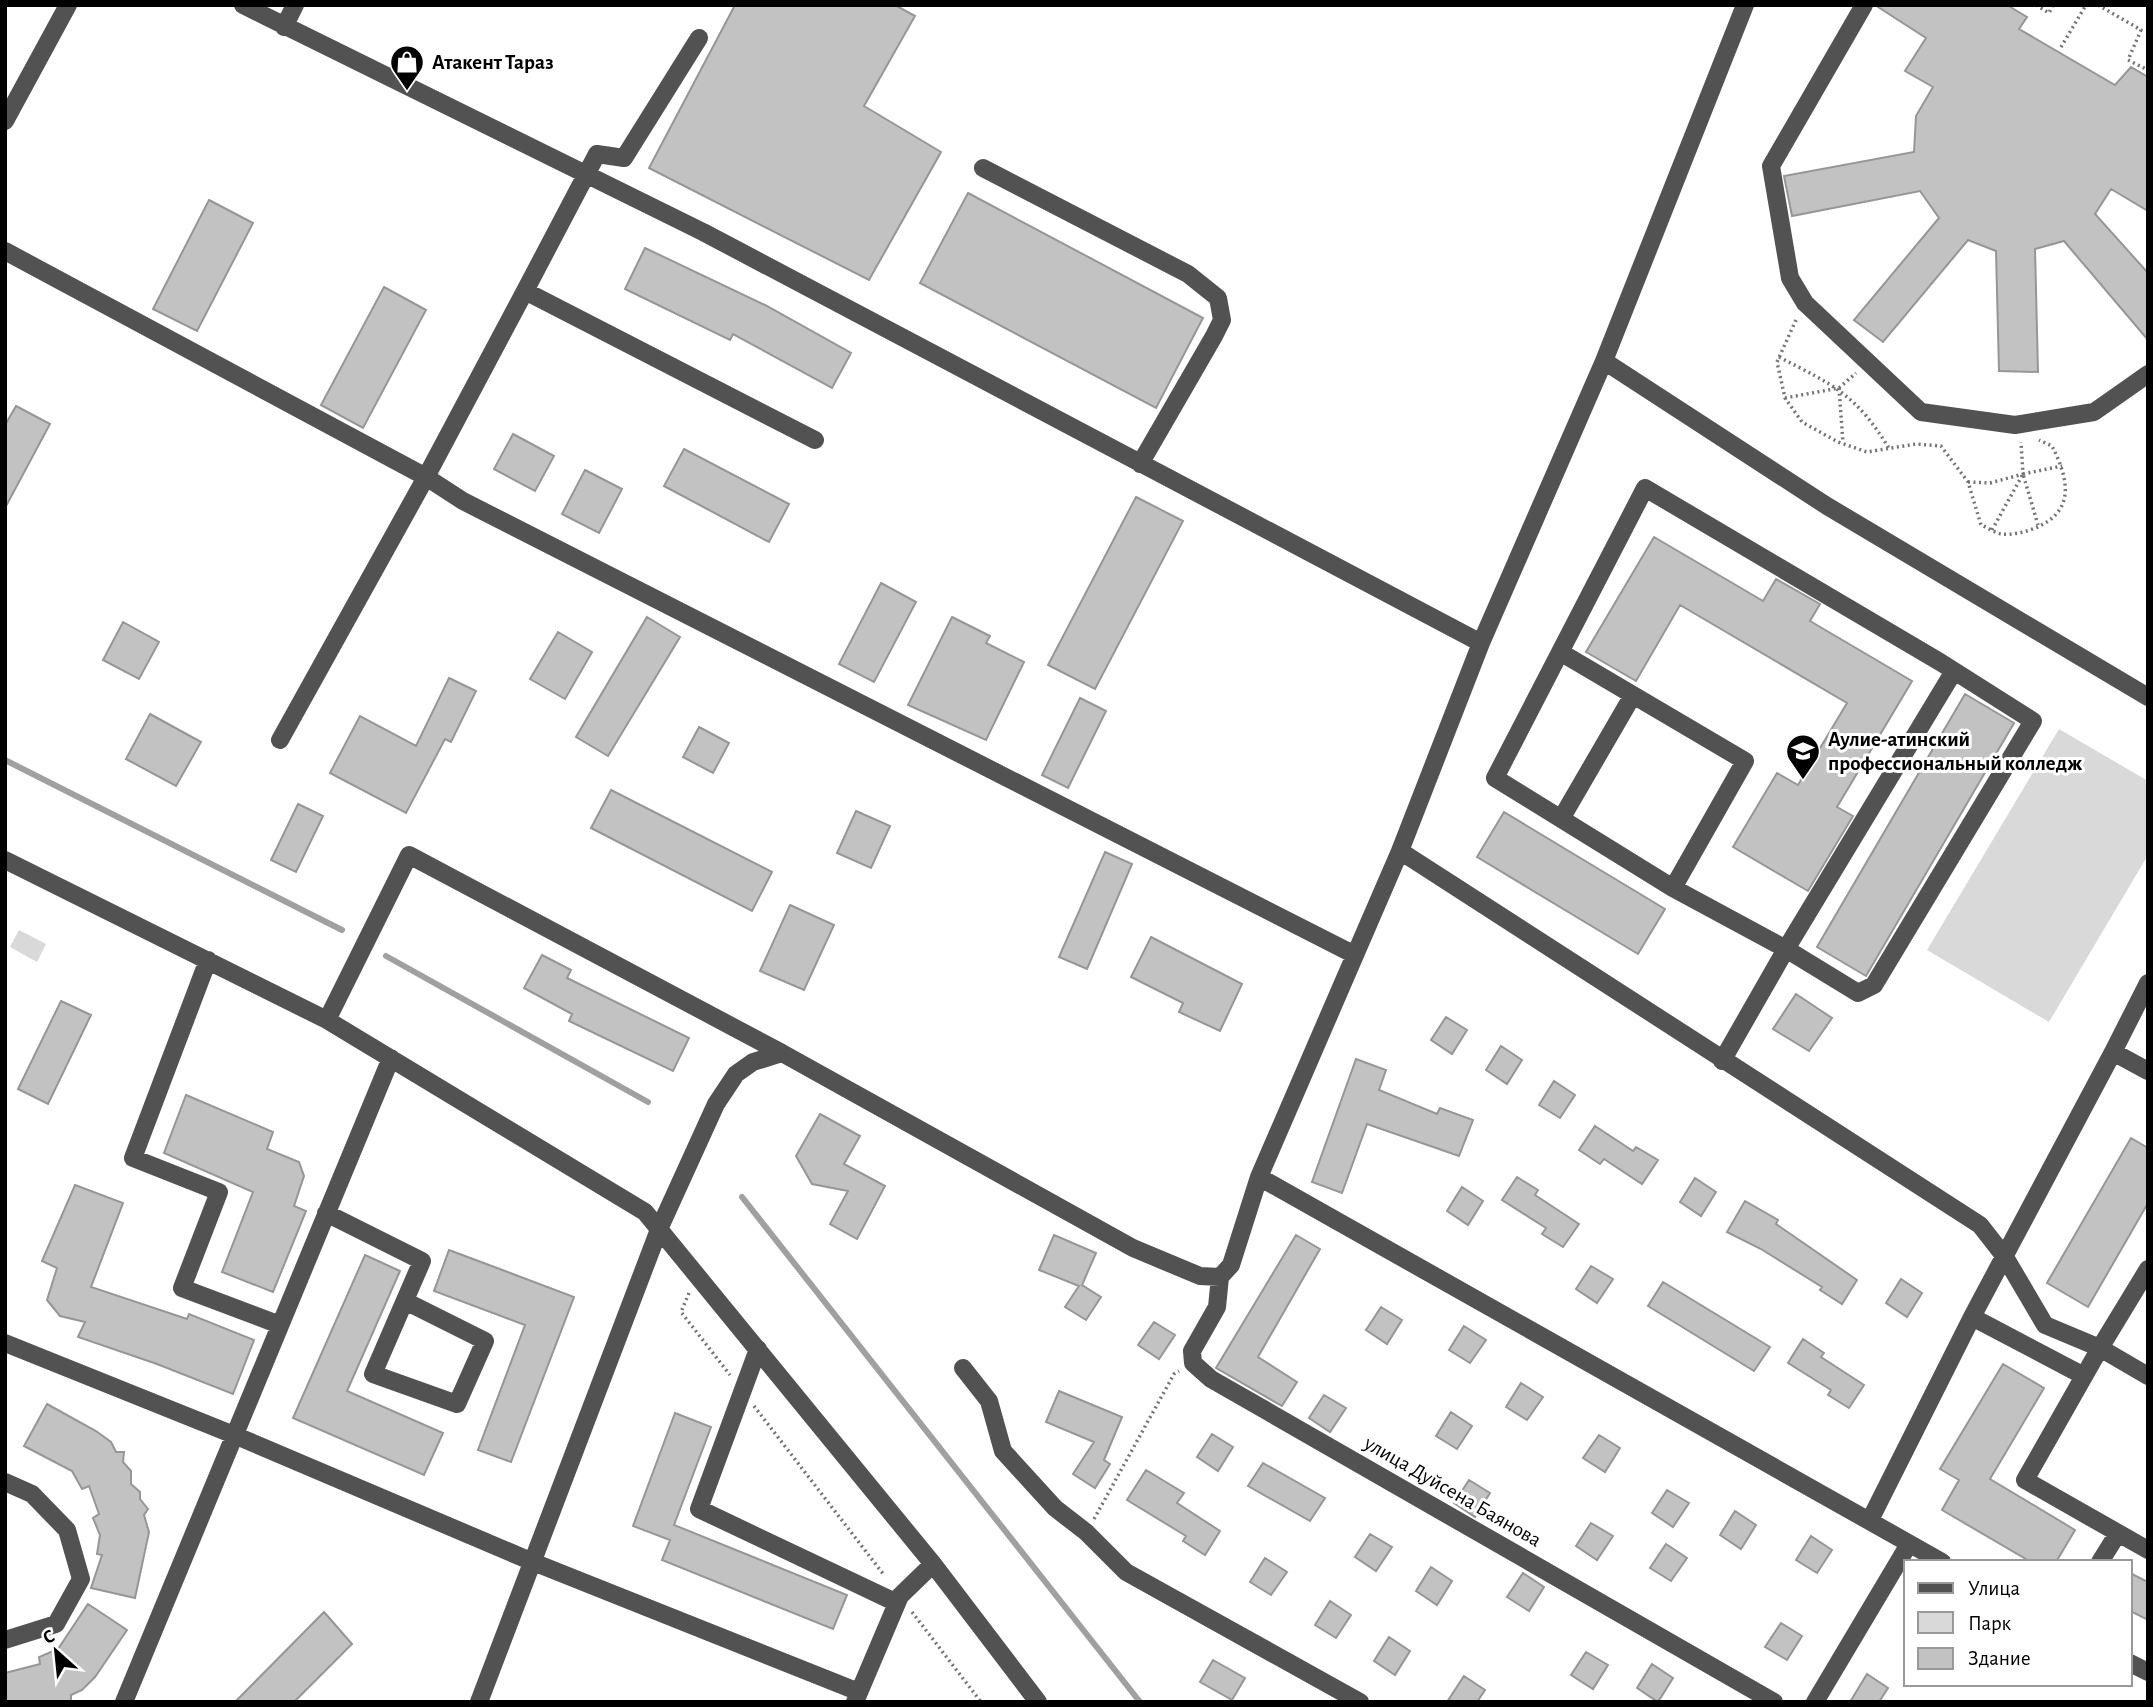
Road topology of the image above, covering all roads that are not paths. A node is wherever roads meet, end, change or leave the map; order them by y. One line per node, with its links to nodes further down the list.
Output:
1 (68, 5): 8 (street)
2 (243, 5): 6 (street)
3 (295, 5): 6 (street)
4 (1745, 5): 13 (street)
5 (1864, 5): 14 (street)
6 (284, 27): 10 (street)
7 (699, 38): 10 (street)
8 (5, 121)
9 (982, 168): 16 (street)
10 (587, 174): 12 (street); 16 (street)
11 (5, 251): 17 (street)
12 (526, 291): 15 (street); 17 (street)
13 (1604, 361): 18 (street); 22 (street)
14 (2148, 374)
15 (816, 440)
16 (1139, 464): 18 (street)
17 (426, 477): 23 (street); 29 (street)
18 (1481, 643): 25 (street)
19 (1560, 652): 20 (street); 21 (street); 24 (street)
20 (1954, 671): 28 (street); 28 (street)
21 (1633, 695): 24 (street); 27 (street)
22 (2148, 697)
23 (280, 740)
24 (1561, 819): 27 (street)
25 (1400, 851): 29 (street); 36 (street)
26 (5, 859): 30 (street)
27 (1673, 888): 28 (street)
28 (1786, 949): 36 (street)
29 (1355, 955): 38 (street)
30 (208, 960): 32 (street); 46 (street)
31 (2148, 983): 33 (street)
32 (327, 1020): 34 (street); 35 (street)
33 (2113, 1052): 37 (street); 41 (street)
34 (782, 1053): 40 (street); 43 (street)
35 (391, 1058): 39 (street); 40 (street)
36 (1722, 1061): 41 (street)
37 (2148, 1071)
38 (1259, 1177): 43 (street); 55 (street)
39 (326, 1213): 44 (street); 46 (street)
40 (660, 1227): 49 (street); 61 (street)
41 (2005, 1257): 45 (street); 48 (street)
42 (2148, 1269): 48 (street)
43 (1220, 1277): 72 (street, улица Дуйсена Баянова)
44 (405, 1301): 44 (street)
45 (1972, 1317): 51 (street); 55 (street)
46 (280, 1325): 53 (street)
47 (5, 1343): 53 (street)
48 (2100, 1348): 51 (street); 52 (street)
49 (758, 1349): 62 (street); 63 (street)
50 (962, 1368): 71 (street)
51 (2084, 1376): 56 (street)
52 (2148, 1376)
53 (234, 1435): 61 (street); 68 (street)
54 (5, 1482): 64 (street)
55 (1870, 1520): 57 (street)
56 (2118, 1534): 58 (street); 60 (street)
57 (1909, 1544): 59 (street); 73 (street)
58 (2148, 1550)
59 (1938, 1560)
60 (2101, 1560)
61 (533, 1562): 67 (street); 69 (street)
62 (933, 1564): 63 (street); 70 (street)
63 (898, 1600): 67 (street)
64 (5, 1640)
65 (2132, 1664): 66 (street)
66 (2148, 1672)
67 (857, 1697)
68 (124, 1702)
69 (479, 1702)
70 (1038, 1702)
71 (1360, 1702)
72 (1774, 1702)
73 (1815, 1702)

